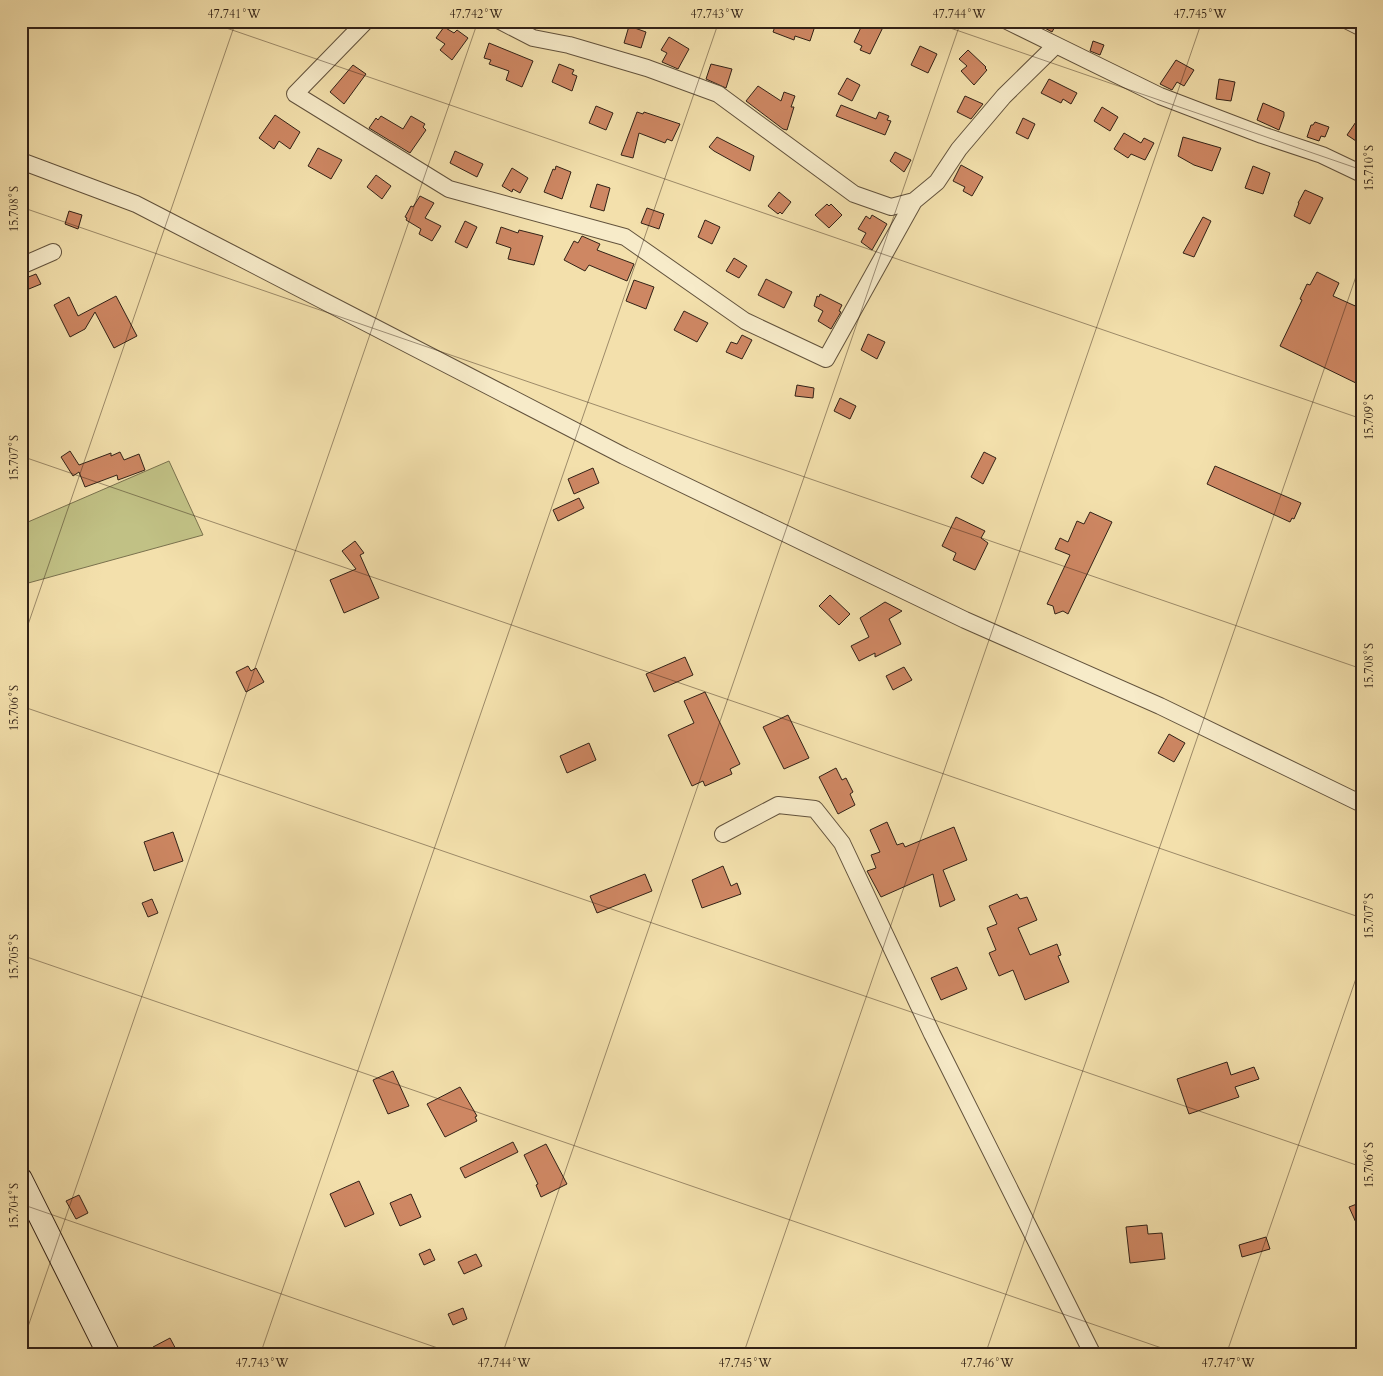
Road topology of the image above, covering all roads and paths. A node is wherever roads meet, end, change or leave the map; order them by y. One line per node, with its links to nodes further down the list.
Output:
1 (366, 21): 9 (street)
2 (500, 21): 9 (street)
3 (1007, 21): 6 (street)
4 (1348, 21): 5 (street)
5 (1362, 28)
6 (1056, 45): 8 (street); 9 (street)
7 (21, 160): 12 (street)
8 (1362, 174)
9 (914, 202)
10 (53, 252): 11 (street)
11 (21, 266)
12 (1362, 804)
13 (723, 834): 16 (street)
14 (21, 1179): 15 (street)
15 (109, 1355)
16 (1092, 1355)

